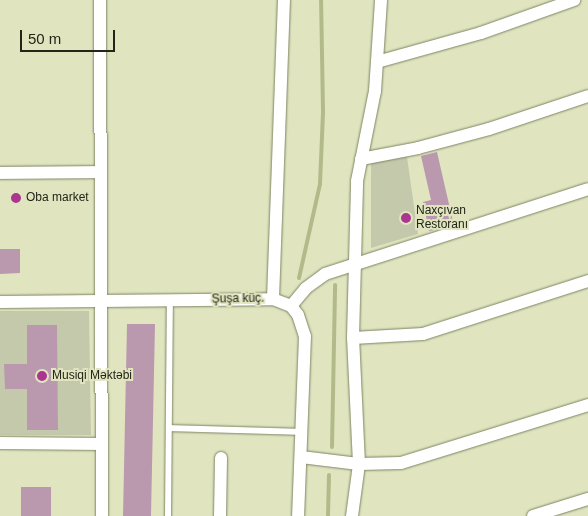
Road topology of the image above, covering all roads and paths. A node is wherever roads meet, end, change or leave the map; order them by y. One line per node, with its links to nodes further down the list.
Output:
1 (100, 0): 8 (street)
2 (284, 0): 13 (street)
3 (381, 0): 5 (street)
4 (574, 0): 5 (street)
5 (377, 62): 7 (street)
6 (588, 96): 7 (street)
7 (361, 159): 11 (street)
8 (101, 172): 9 (street); 15 (street)
9 (0, 173)
10 (588, 189): 11 (street)
11 (354, 264): 17 (street); 18 (street)
12 (588, 281): 18 (street)
13 (273, 299): 14 (street, Şuşa küç.); 17 (street, Şuşa küç.)
14 (170, 300): 15 (street, Şuşa küç.); 20 (lane)
15 (102, 301): 16 (street, Şuşa küç.); 23 (street)
16 (0, 302)
17 (291, 306): 21 (street)
18 (353, 338): 26 (street)
19 (588, 406): 26 (street)
20 (170, 428): 21 (lane); 29 (lane)
21 (302, 432): 24 (street)
22 (0, 444): 23 (street)
23 (102, 444): 28 (street)
24 (301, 457): 26 (street); 31 (street)
25 (221, 458): 30 (street)
26 (359, 464): 32 (street)
27 (588, 499): 33 (street)
28 (102, 516)
29 (168, 516)
30 (220, 516)
31 (298, 516)
32 (352, 516)
33 (533, 516)

